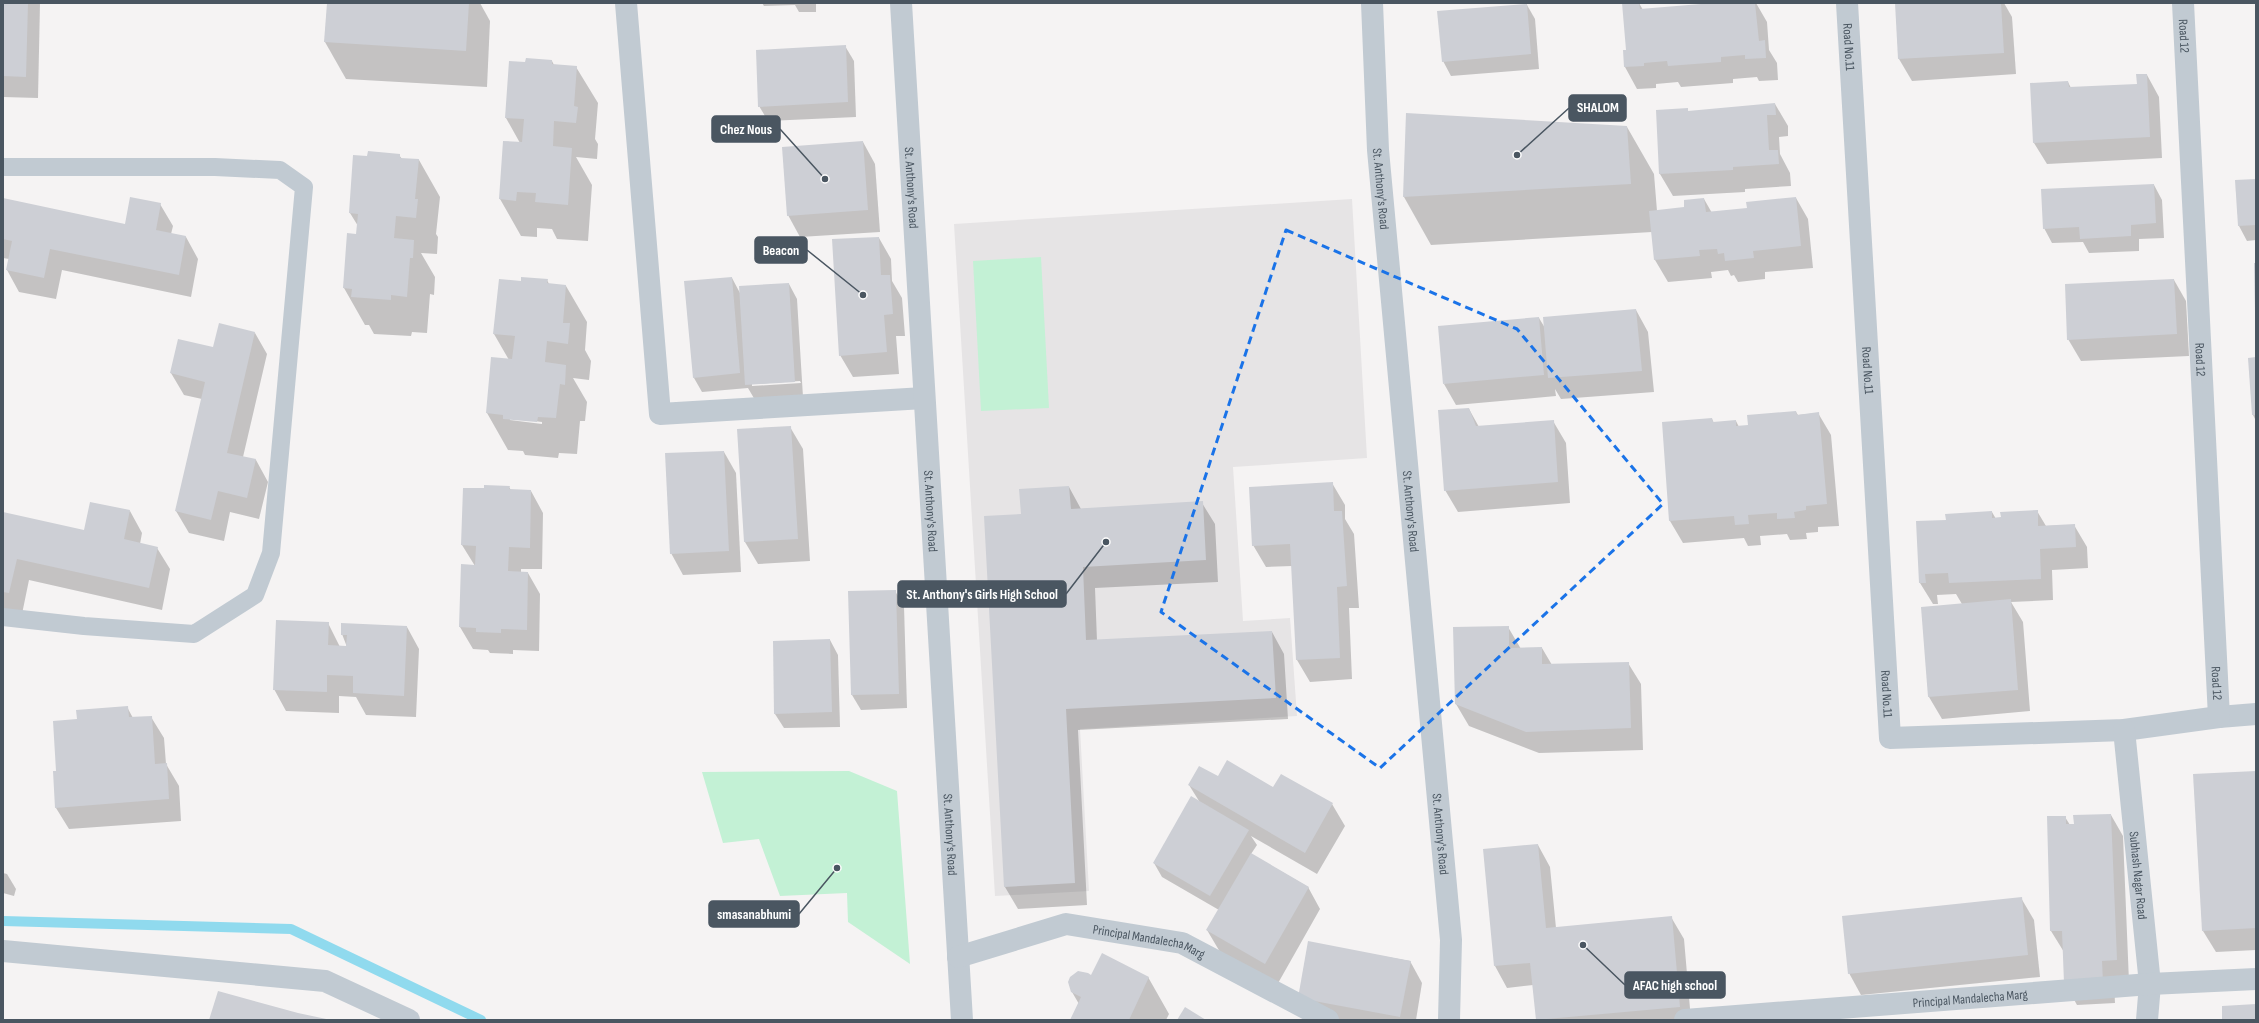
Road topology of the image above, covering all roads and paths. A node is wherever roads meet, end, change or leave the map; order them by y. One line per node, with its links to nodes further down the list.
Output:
1 (626, 3): 7 (street)
2 (901, 3): 7 (street, St. Anthony's Road)
3 (1372, 3): 19 (street, St. Anthony's Road)
4 (1847, 3): 11 (street, Road No.11)
5 (2183, 3): 10 (street, Road 12)
6 (3, 166): 8 (lane)
7 (924, 398): 13 (street, St. Anthony's Road)
8 (3, 617)
9 (2256, 714): 10 (street)
10 (2219, 717): 11 (street)
11 (2124, 730): 15 (street, Subhash Nagar Road)
12 (3, 951): 16 (street)
13 (958, 957): 17 (street, St. Anthony's Road); 18 (street, Principal Mandalecha Marg)
14 (2256, 979): 15 (street, Principal Mandalecha Marg)
15 (2150, 984): 20 (street, Principal Mandalecha Marg); 21 (street, Subhash Nagar Road)
16 (409, 1020)
17 (962, 1020)
18 (1328, 1020)
19 (1449, 1020)
20 (1685, 1020)
21 (2147, 1020)

